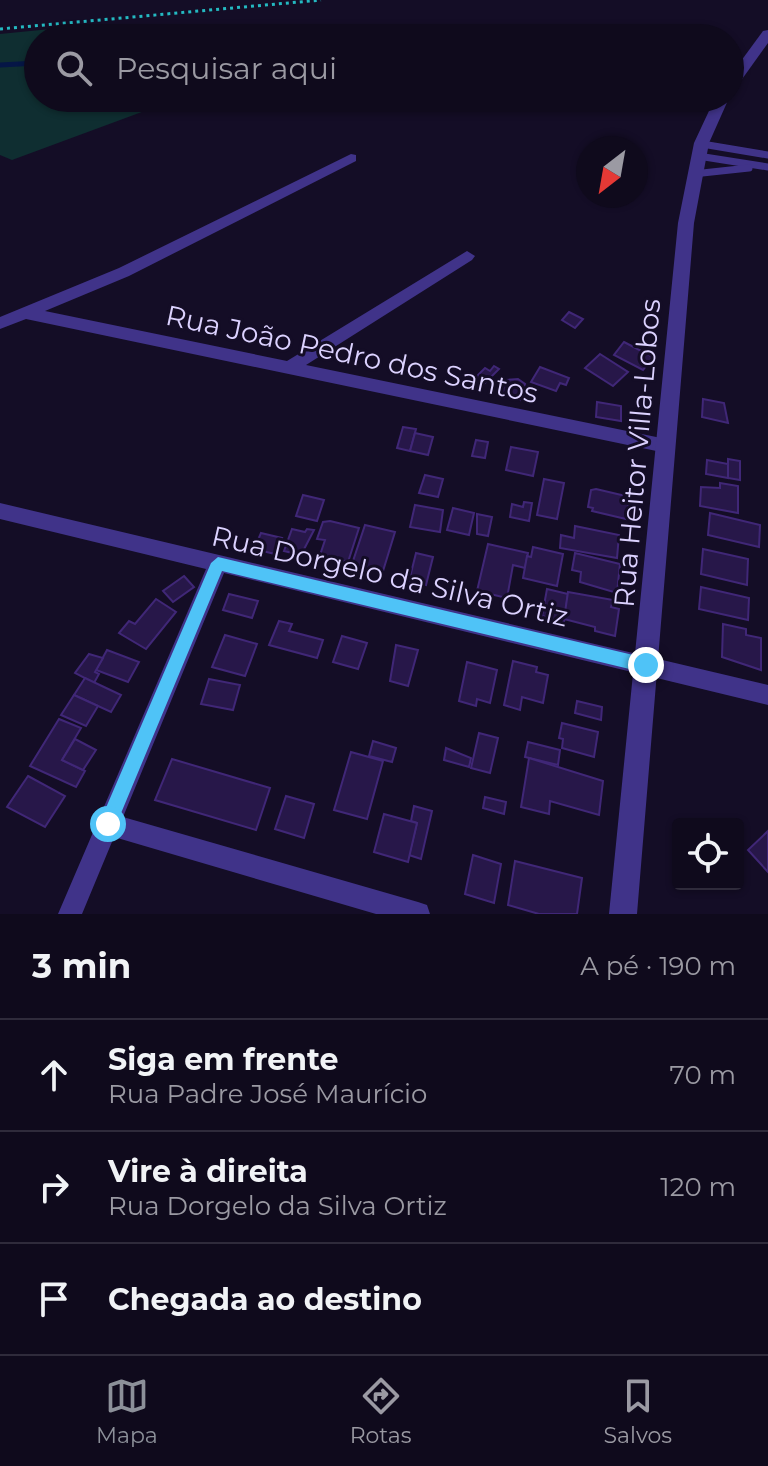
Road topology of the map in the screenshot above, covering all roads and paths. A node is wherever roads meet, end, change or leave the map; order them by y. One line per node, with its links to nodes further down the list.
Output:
1 (321, 0): 2 (path)
2 (55, 24)
3 (24, 27): 4 (path)
4 (0, 29)
5 (768, 34): 6 (street)
6 (744, 67)
7 (716, 112): 10 (street, Rua Heitor Villa-Lobos)
8 (768, 155): 10 (lane)
9 (351, 158): 13 (street)
10 (697, 158): 11 (lane); 11 (lane); 16 (street, Rua Heitor Villa-Lobos)
11 (764, 167)
12 (467, 256): 15 (street)
13 (27, 313): 14 (street); 15 (street, Rua João Pedro dos Santos)
14 (0, 323)
15 (288, 368): 16 (street, Rua João Pedro dos Santos)
16 (666, 446): 19 (street, Rua Heitor Villa-Lobos)
17 (0, 511): 18 (street, Rua Dorgelo da Silva Ortiz)
18 (218, 563): 19 (street, Rua Dorgelo da Silva Ortiz); 21 (street)
19 (646, 665): 20 (street, Rua Dorgelo da Silva Ortiz); 24 (street, Rua Heitor Villa-Lobos)
20 (768, 695)
21 (108, 824): 22 (street); 23 (street)
22 (70, 914)
23 (418, 914)
24 (623, 914)

